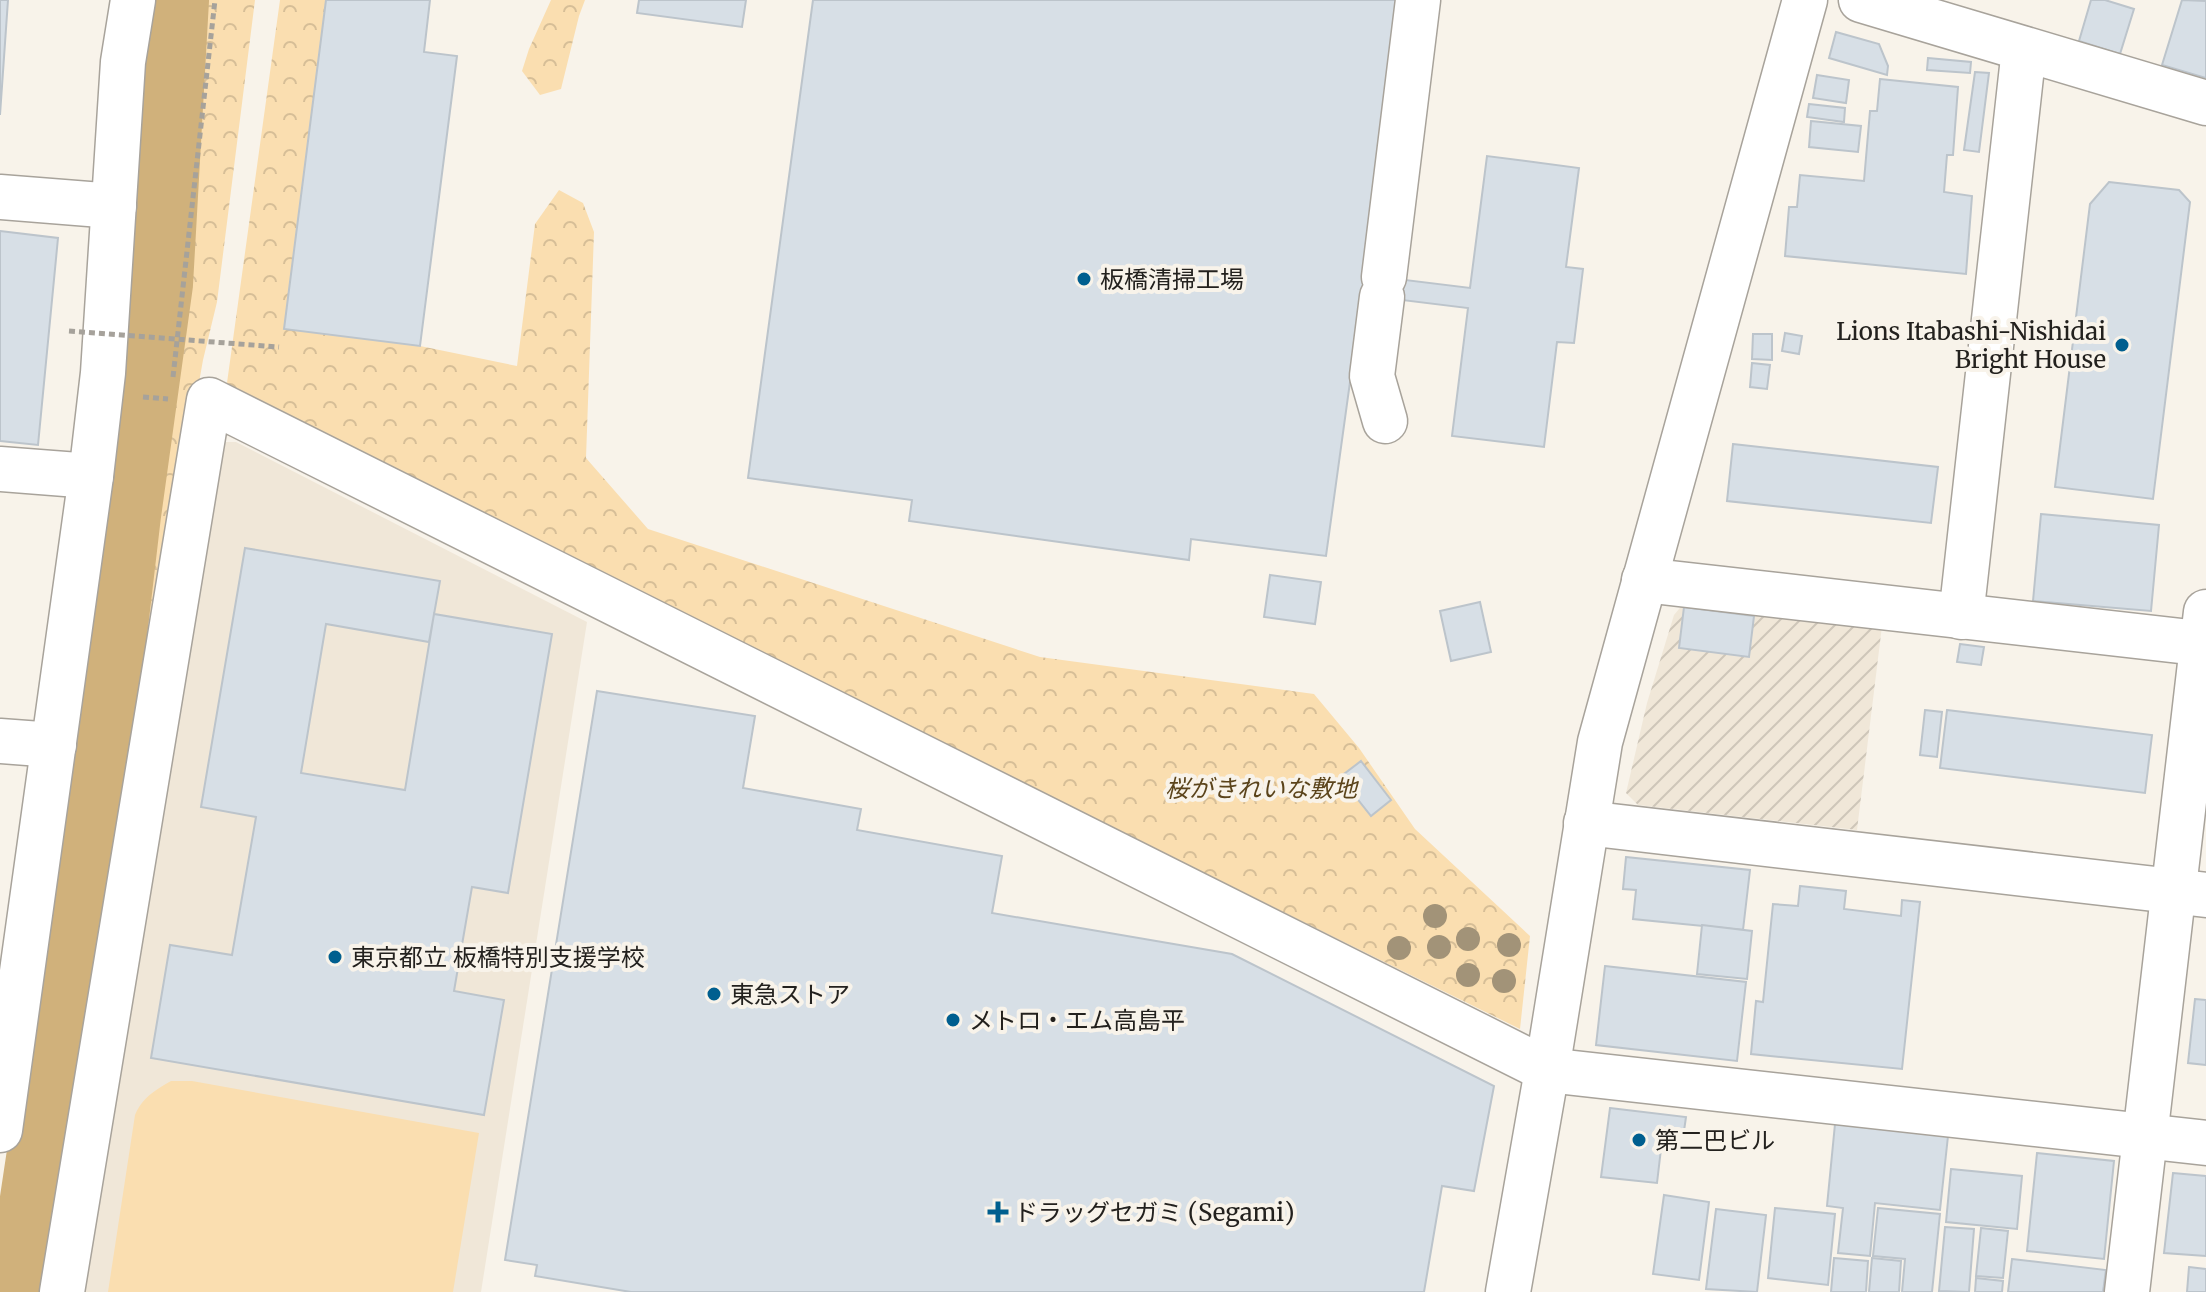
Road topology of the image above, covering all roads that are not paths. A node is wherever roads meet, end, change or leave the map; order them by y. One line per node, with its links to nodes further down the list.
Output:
1 (133, 0): 8 (street)
2 (1418, 0): 9 (street)
3 (1805, 0): 12 (street)
4 (1861, 0): 5 (street)
5 (2024, 49): 6 (street); 13 (street)
6 (2206, 103)
7 (0, 197): 8 (street)
8 (114, 206): 11 (street)
9 (1385, 421)
10 (0, 469): 11 (street)
11 (91, 476): 16 (street)
12 (1644, 580): 13 (street); 17 (street)
13 (1961, 617): 14 (street)
14 (2205, 633): 18 (street)
15 (0, 741): 16 (street)
16 (54, 745): 19 (street)
17 (1586, 823): 18 (street); 20 (street)
18 (2189, 893): 22 (street)
19 (6, 1052): 21 (street)
20 (1547, 1070): 22 (street); 24 (street); 25 (street)
21 (0, 1130)
22 (2145, 1135): 23 (street); 26 (street)
23 (2206, 1143)
24 (62, 1292)
25 (1508, 1292)
26 (2127, 1292)

